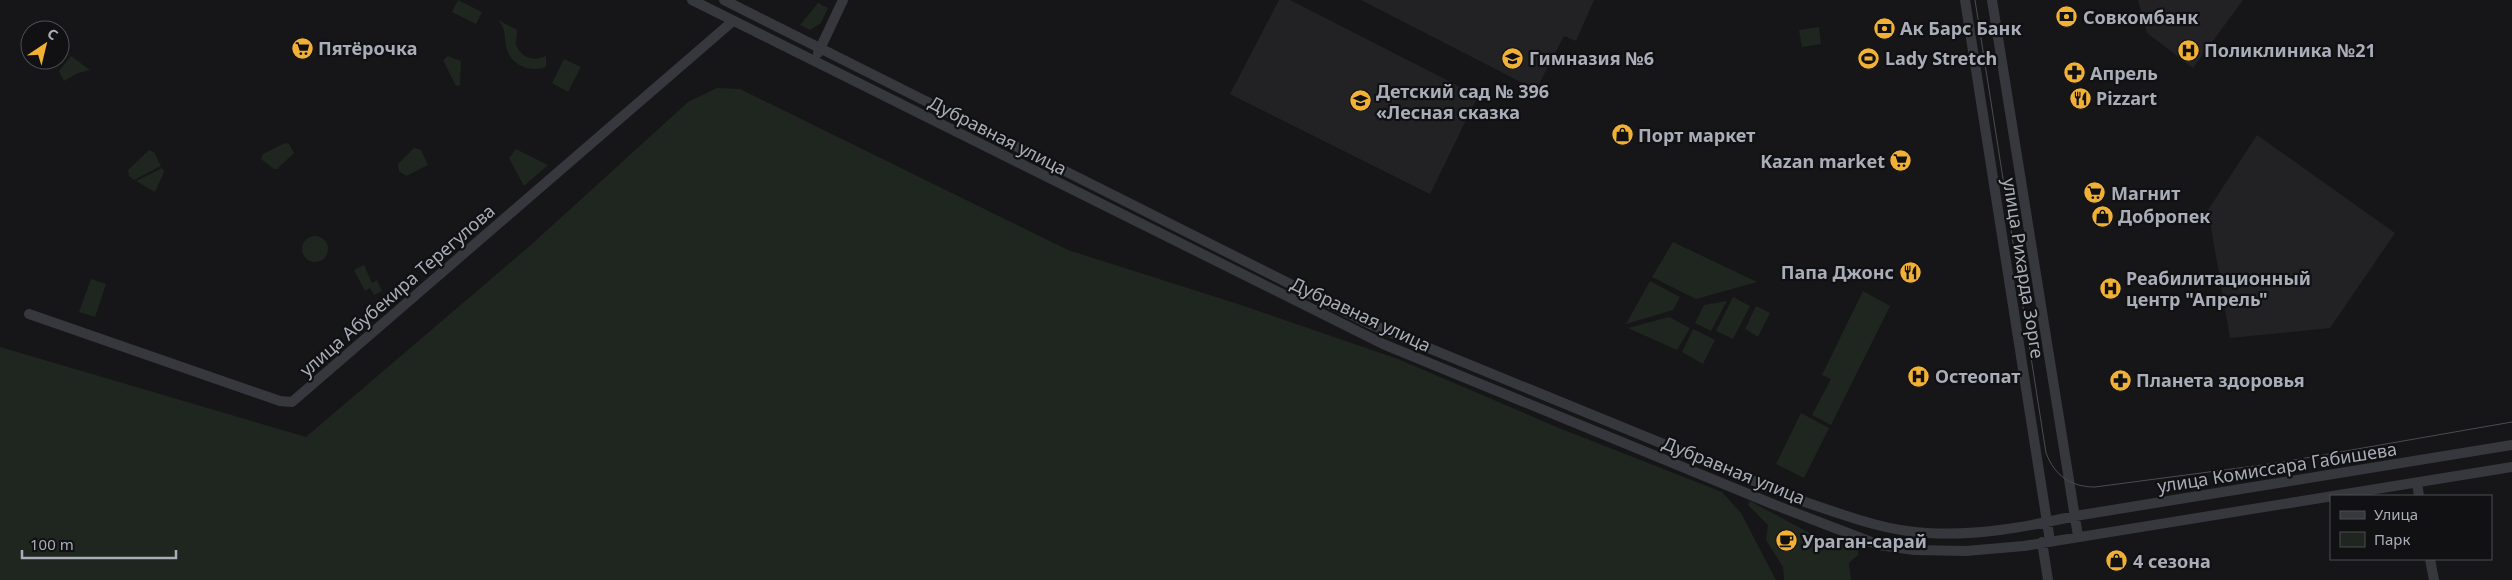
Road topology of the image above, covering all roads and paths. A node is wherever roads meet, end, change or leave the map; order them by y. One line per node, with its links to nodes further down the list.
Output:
1 (692, 0): 6 (street, Дубравная улица)
2 (724, 0): 7 (street, Дубравная улица)
3 (843, 0): 7 (street)
4 (1965, 0): 17 (street, улица Рихарда Зорге)
5 (1992, 0): 16 (street, улица Рихарда Зорге)
6 (733, 21): 8 (street, Дубравная улица); 9 (street, улица Абубекира Терегулова)
7 (820, 49): 8 (street); 17 (street, Дубравная улица)
8 (814, 61): 19 (street, Дубравная улица)
9 (29, 314)
10 (2512, 445): 16 (street, улица Комиссара Габишева)
11 (2512, 467): 12 (street, улица Комиссара Габишева)
12 (2417, 483): 13 (street, улица Комиссара Габишева); 14 (street)
13 (2340, 495)
14 (2420, 495)
15 (2330, 497): 18 (street, улица Комиссара Габишева)
16 (2075, 516): 17 (street, улица Комиссара Габишева); 18 (street, улица Рихарда Зорге)
17 (2048, 522): 19 (street, улица Рихарда Зорге)
18 (2078, 536): 19 (street, улица Комиссара Габишева)
19 (2046, 541): 21 (street, улица Рихарда Зорге)
20 (2430, 560): 22 (street)
21 (2048, 580)
22 (2434, 580)

